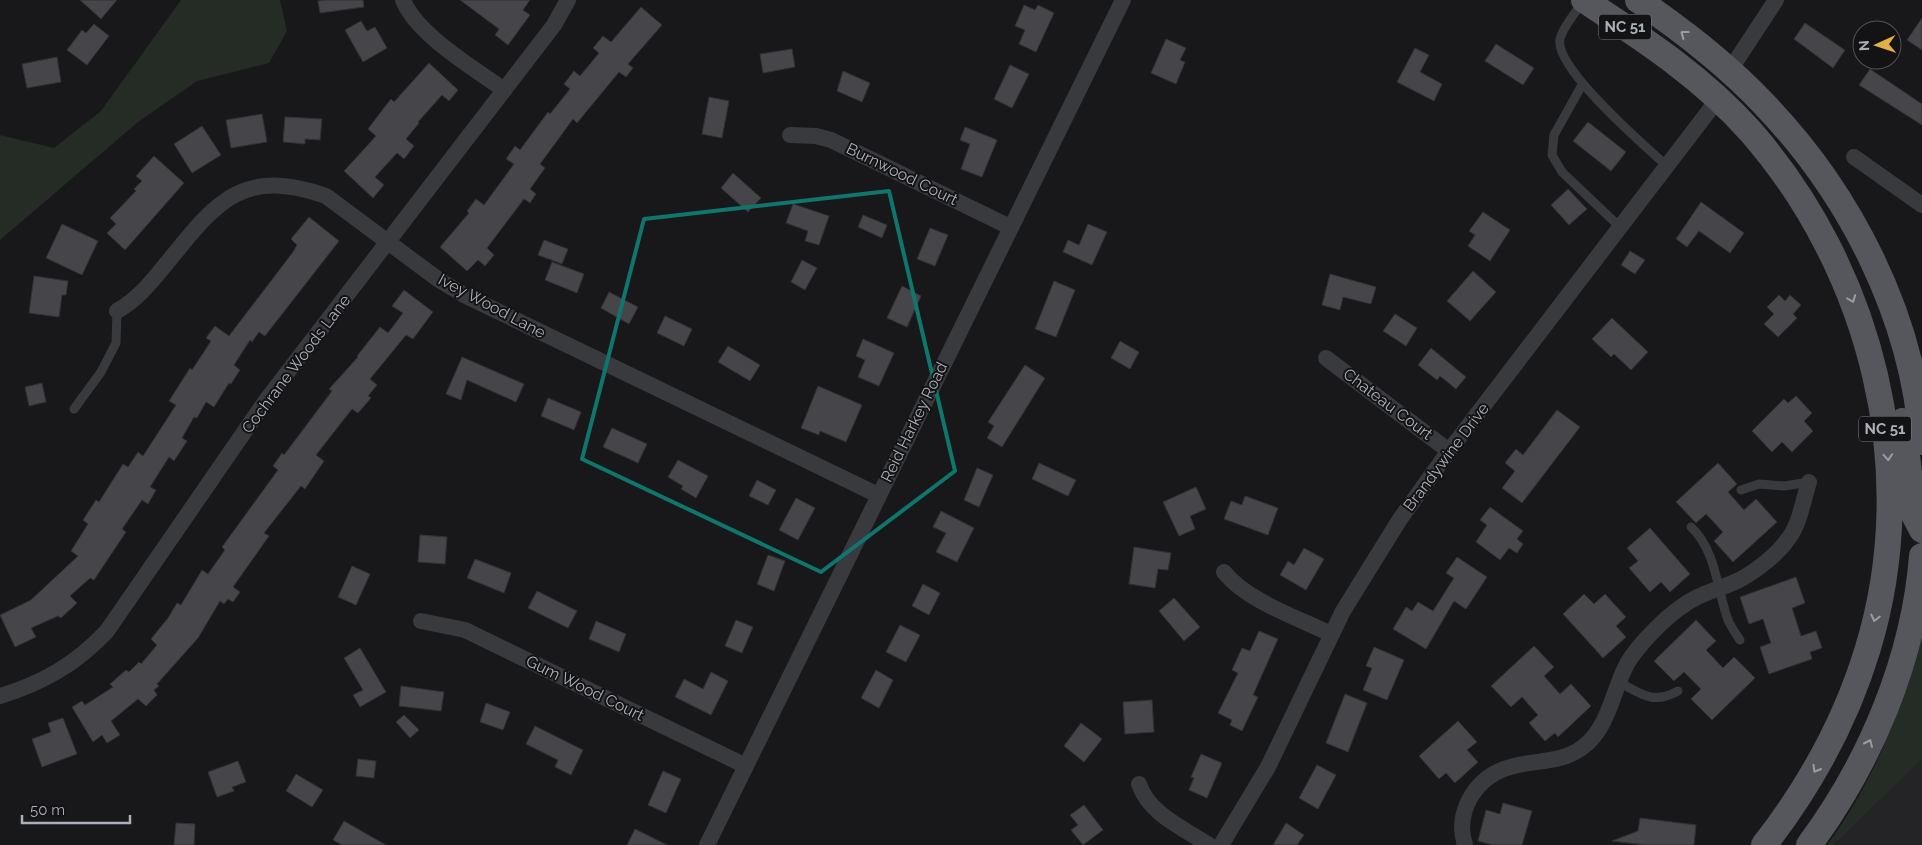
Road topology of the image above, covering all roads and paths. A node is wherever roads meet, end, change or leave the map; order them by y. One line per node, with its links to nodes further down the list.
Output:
1 (403, 0): 11 (street)
2 (568, 0): 11 (street, Cochrane Woods Lane)
3 (1584, 0): 8 (main road, NC 51); 10 (lane)
4 (1617, 0): 7 (main road)
5 (1776, 0): 9 (street)
6 (1116, 2): 17 (street, Reid Harkey Road)
7 (1647, 6): 9 (main road, NC 51, one-way to 7)
8 (1666, 54): 12 (main road, NC 51); 22 (main road)
9 (1730, 70): 22 (main road, NC 51)
10 (1582, 85): 15 (lane); 18 (lane)
11 (504, 90): 19 (street, Cochrane Woods Lane)
12 (1718, 99): 15 (street, Brandywine Drive); 24 (main road, NC 51, one-way to 24)
13 (790, 135): 17 (street, Burnwood Court)
14 (1854, 157): 16 (street)
15 (1667, 166): 18 (street, Brandywine Drive)
16 (1922, 206)
17 (1010, 227): 29 (street, Reid Harkey Road)
18 (1621, 228): 26 (street, Brandywine Drive)
19 (388, 241): 20 (street, Ivey Wood Lane); 29 (street, Ivey Wood Lane); 40 (street, Cochrane Woods Lane)
20 (117, 310): 23 (lane)
21 (1326, 358): 26 (street, Chateau Court)
22 (1911, 372): 25 (main road, NC 51)
23 (74, 409)
24 (1883, 409): 31 (main road); 47 (main road, NC 51, one-way to 47)
25 (1922, 442)
26 (1449, 451): 36 (street, Brandywine Drive)
27 (1809, 482): 28 (lane); 34 (street)
28 (1741, 490)
29 (878, 495): 41 (street, Reid Harkey Road)
30 (1691, 527): 34 (lane)
31 (1922, 530)
32 (1922, 556): 48 (main road, one-way to 32)
33 (1224, 572): 36 (street)
34 (1719, 588): 37 (lane); 38 (street)
35 (421, 621): 41 (street, Gum Wood Court)
36 (1331, 634): 45 (street, Brandywine Drive)
37 (1740, 640)
38 (1618, 682): 39 (lane); 46 (street)
39 (1678, 691)
40 (0, 696)
41 (746, 766): 43 (street, Reid Harkey Road)
42 (1139, 784): 44 (street)
43 (707, 845)
44 (1209, 845)
45 (1221, 845)
46 (1465, 845)
47 (1764, 845)
48 (1809, 845)

